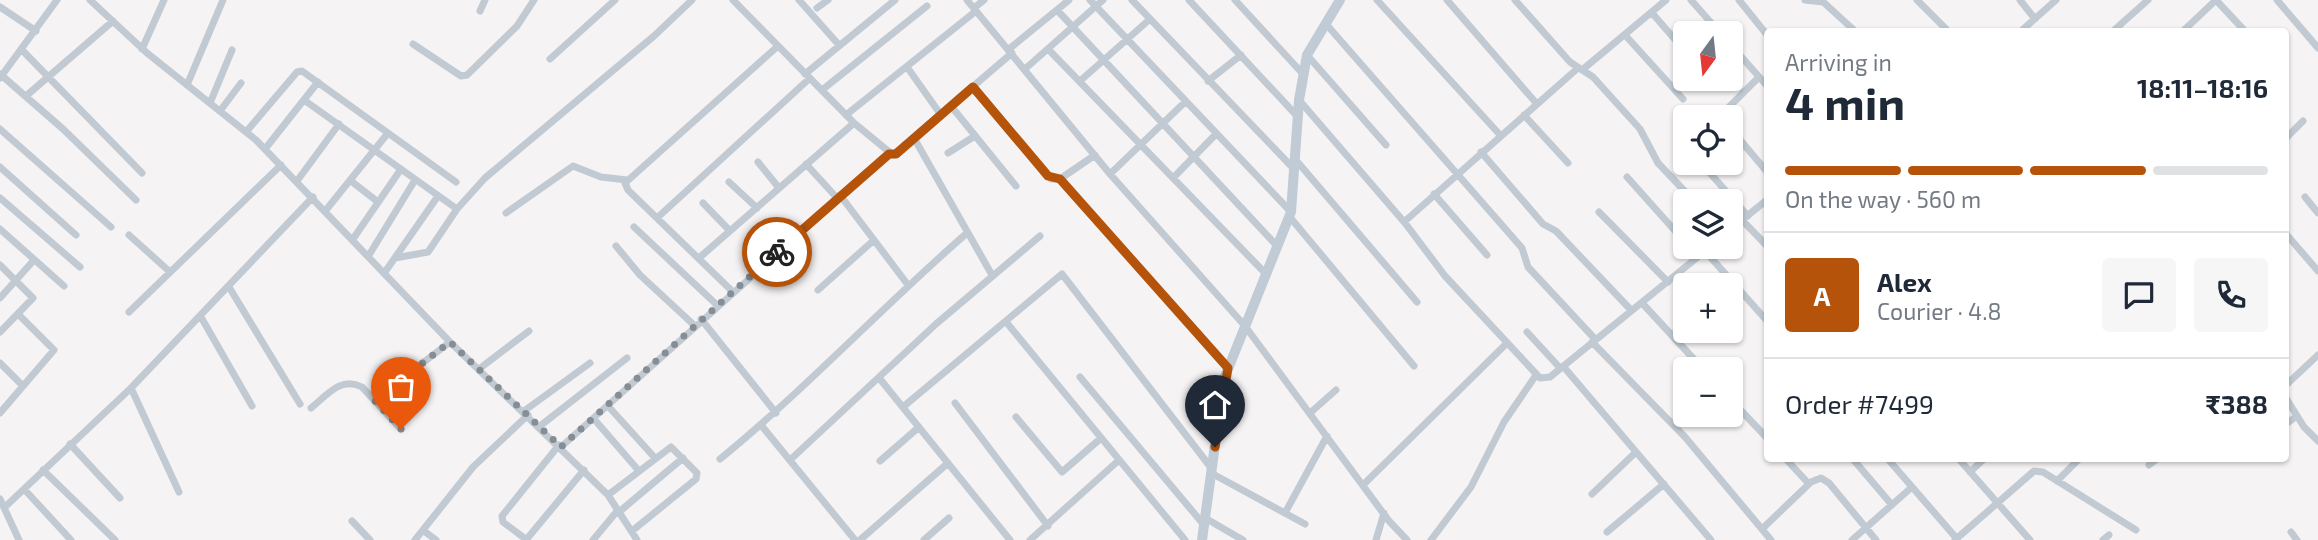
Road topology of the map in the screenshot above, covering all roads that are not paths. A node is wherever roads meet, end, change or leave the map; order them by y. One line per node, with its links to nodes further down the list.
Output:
1 (57, 0): 56 (street)
2 (90, 0): 45 (street)
3 (164, 0): 63 (street)
4 (223, 0): 87 (street)
5 (485, 0): 39 (street)
6 (534, 0): 60 (street)
7 (615, 0): 71 (street)
8 (692, 0): 161 (street)
9 (733, 0): 61 (street)
10 (799, 0): 62 (street)
11 (828, 0): 38 (street)
12 (895, 0): 62 (street)
13 (967, 0): 40 (street)
14 (984, 0): 40 (street)
15 (1069, 0): 41 (street)
16 (1103, 0): 35 (street)
17 (1132, 0): 43 (street)
18 (1189, 0): 69 (street)
19 (1235, 0): 77 (street)
20 (1377, 0): 114 (street)
21 (1447, 0): 96 (street)
22 (1515, 0): 76 (street)
23 (1666, 0): 42 (street)
24 (1691, 0): 46 (street)
25 (1739, 0): 55 (street)
26 (1805, 0): 32 (street)
27 (2020, 0): 44 (street)
28 (2056, 0): 44 (street)
29 (2148, 0): 52 (street)
30 (2216, 0): 53 (street); 54 (street)
31 (2277, 0): 64 (street)
32 (1822, 1): 49 (street)
33 (1920, 1): 50 (street)
34 (1335, 2): 47 (main road)
35 (1093, 3): 48 (street); 59 (street)
36 (927, 6): 89 (street)
37 (0, 7): 56 (street)
38 (817, 8)
39 (480, 10)
40 (975, 10): 68 (street); 74 (street)
41 (1057, 10): 48 (street); 68 (street)
42 (1652, 13): 57 (street); 58 (street)
43 (1150, 19): 59 (street); 83 (street)
44 (2035, 19): 51 (street)
45 (113, 21): 63 (street); 79 (street)
46 (1709, 21)
47 (1326, 23): 70 (main road); 135 (street)
48 (1073, 27): 67 (street); 73 (street)
49 (1852, 28)
50 (1945, 28)
51 (2025, 28)
52 (2116, 28)
53 (2186, 28)
54 (2242, 28)
55 (1764, 31)
56 (36, 32): 65 (street)
57 (1625, 35): 76 (street); 91 (street)
58 (1673, 37)
59 (1125, 38): 73 (street); 94 (street)
60 (413, 44)
61 (778, 46): 80 (street); 142 (street)
62 (839, 46): 80 (street)
63 (142, 48): 87 (street)
64 (2318, 48)
65 (22, 50): 78 (street); 79 (street)
66 (232, 50): 95 (street)
67 (1048, 50): 75 (street); 82 (street)
68 (1010, 51): 75 (street); 88 (street)
69 (1241, 55): 83 (street); 103 (street)
70 (1307, 55): 77 (main road); 118 (street)
71 (550, 59)
72 (1743, 59): 81 (street)
73 (1103, 60): 82 (street); 107 (street)
74 (907, 67): 100 (street); 101 (street)
75 (1025, 69): 124 (street)
76 (1580, 69): 96 (street); 149 (street)
77 (1303, 74): 93 (main road)
78 (1, 76): 90 (street)
79 (48, 76): 90 (street); 134 (street)
80 (807, 76): 89 (street); 167 (street)
81 (1759, 77): 86 (street); 97 (street)
82 (1080, 81): 117 (street)
83 (1208, 81): 129 (street)
84 (318, 82): 92 (street); 109 (street); 110 (street)
85 (241, 83): 99 (street)
86 (1764, 83)
87 (187, 85): 95 (street)
88 (973, 87): 98 (street); 140 (street)
89 (822, 90): 100 (street)
90 (26, 96): 156 (street)
91 (1683, 99)
92 (304, 100): 106 (street); 119 (street)
93 (1300, 100): 103 (main road); 169 (street)
94 (1185, 102): 107 (street); 111 (street)
95 (210, 103): 99 (street)
96 (1537, 104): 102 (street)
97 (1731, 105)
98 (951, 106): 101 (street); 113 (street)
99 (220, 111): 109 (street)
100 (846, 115): 105 (street)
101 (941, 115): 115 (street)
102 (1524, 115): 114 (street); 127 (street)
103 (1298, 117): 129 (main road)
104 (2303, 121): 112 (street)
105 (855, 123): 123 (street); 128 (street)
106 (339, 124): 120 (street); 143 (street)
107 (1163, 124): 117 (street); 125 (street)
108 (0, 129): 171 (street)
109 (246, 132): 119 (street)
110 (388, 133): 120 (street); 145 (street)
111 (1216, 134): 125 (street); 166 (street)
112 (2289, 135)
113 (975, 136): 122 (street); 147 (street)
114 (1501, 136): 121 (street)
115 (914, 138): 123 (street); 175 (street)
116 (1743, 143): 132 (street)
117 (1141, 145): 136 (street); 139 (street)
118 (1386, 145)
119 (265, 149): 130 (street)
120 (376, 151): 133 (street); 144 (street)
121 (1481, 152): 135 (street); 210 (street)
122 (948, 153)
123 (889, 154): 153 (street)
124 (1096, 155): 136 (street); 140 (street)
125 (1194, 156): 139 (street); 184 (street)
126 (758, 162): 148 (street)
127 (1568, 163)
128 (806, 164): 148 (street); 153 (street)
129 (1294, 164): 166 (main road); 207 (street)
130 (281, 165): 143 (street); 195 (street)
131 (0, 167): 176 (street)
132 (1764, 168)
133 (401, 169): 141 (street); 157 (street)
134 (142, 173)
135 (1457, 173): 150 (street); 222 (street)
136 (1111, 174): 217 (street)
137 (1711, 175): 168 (street)
138 (1627, 177): 173 (street)
139 (1173, 178): 197 (street)
140 (1060, 179): 232 (street)
141 (415, 180): 151 (street); 185 (street)
142 (627, 180): 164 (street); 167 (street)
143 (297, 181): 152 (street)
144 (351, 181): 157 (street); 162 (street)
145 (456, 182)
146 (729, 182): 160 (street)
147 (1016, 186)
148 (779, 188): 160 (street)
149 (1683, 189)
150 (1434, 194): 169 (street); 186 (street)
151 (438, 196): 161 (street); 187 (street)
152 (313, 197): 162 (street); 203 (street)
153 (839, 197): 181 (street); 205 (street)
154 (2305, 197): 165 (street)
155 (0, 198): 193 (street)
156 (136, 201)
157 (378, 202): 180 (street)
158 (1764, 202): 168 (street)
159 (703, 203): 174 (street)
160 (757, 208): 174 (street)
161 (457, 209): 187 (street)
162 (326, 210): 180 (street)
163 (1599, 212): 200 (street)
164 (506, 213)
165 (2318, 213)
166 (1290, 214): 184 (main road); 230 (street)
167 (657, 218): 188 (street)
168 (1745, 218): 182 (street)
169 (1404, 222): 224 (street)
170 (634, 226): 209 (street)
171 (111, 227)
172 (0, 229): 191 (street)
173 (1673, 229)
174 (730, 231): 188 (street)
175 (967, 233): 198 (street); 201 (street)
176 (76, 235)
177 (130, 235): 195 (street)
178 (1040, 236): 198 (street)
179 (2289, 237): 194 (street)
180 (354, 239): 185 (street)
181 (874, 240): 201 (street); 204 (street)
182 (1764, 242)
183 (616, 246): 218 (street)
184 (1277, 246): 197 (main road)
185 (369, 255): 196 (street)
186 (1487, 255)
187 (395, 258): 196 (street)
188 (699, 258): 205 (street)
189 (1695, 259): 200 (street)
190 (1711, 259): 214 (street)
191 (34, 260): 199 (street); 202 (street)
192 (0, 265): 199 (street)
193 (80, 267)
194 (2318, 271)
195 (170, 272): 211 (street)
196 (385, 272): 223 (street)
197 (1266, 274): 217 (main road)
198 (992, 275): 236 (street)
199 (16, 280): 206 (street); 212 (street)
200 (1668, 282): 208 (street)
201 (908, 285): 251 (street)
202 (64, 286)
203 (229, 287): 213 (street); 244 (street)
204 (818, 290)
205 (732, 291): 209 (street)
206 (0, 298)
207 (1418, 302)
208 (1642, 303): 210 (street); 226 (street)
209 (717, 305): 215 (street)
210 (1631, 310): 222 (street)
211 (129, 312)
212 (18, 314): 220 (street); 238 (street)
213 (201, 317): 239 (street); 245 (street)
214 (1764, 318)
215 (701, 319): 218 (street); 251 (street)
216 (1007, 323): 247 (street); 264 (street); 287 (street)
217 (1245, 326): 232 (main road); 252 (street)
218 (692, 328): 246 (street)
219 (529, 331): 233 (street)
220 (0, 332)
221 (1527, 332): 231 (street)
222 (1594, 341): 231 (street); 312 (street)
223 (450, 342): 233 (street); 241 (street)
224 (1507, 343): 234 (street); 292 (street)
225 (2318, 355): 237 (street)
226 (1692, 357)
227 (627, 358): 259 (street)
228 (0, 363): 238 (street)
229 (590, 363): 250 (street)
230 (1414, 366)
231 (1562, 367): 234 (street); 268 (street)
232 (1228, 368): 287 (main road)
233 (479, 369): 250 (street)
234 (1535, 375): 336 (street)
235 (1080, 377): 308 (street)
236 (880, 379): 247 (street); 272 (street)
237 (2289, 382)
238 (23, 386): 249 (street)
239 (131, 388): 266 (street); 295 (street)
240 (1336, 390): 252 (street)
241 (374, 400): 248 (street); 261 (street)
242 (955, 403): 310 (street)
243 (2289, 403): 254 (street)
244 (300, 404)
245 (252, 406)
246 (608, 406): 256 (street); 269 (street)
247 (903, 407): 260 (street)
248 (311, 408)
249 (0, 413)
250 (526, 413): 259 (street); 314 (street)
251 (776, 413): 258 (street)
252 (1310, 413): 263 (street)
253 (1743, 413): 262 (street)
254 (2297, 416): 257 (street); 265 (street)
255 (1016, 417): 264 (street)
256 (594, 419): 267 (street); 286 (street)
257 (2289, 422)
258 (761, 425): 271 (street); 272 (street)
259 (540, 426): 267 (street)
260 (919, 426): 273 (street); 282 (street)
261 (401, 429)
262 (1764, 435)
263 (1327, 436): 292 (street); 304 (street)
264 (1100, 439): 274 (street)
265 (2318, 441)
266 (70, 444): 284 (street); 298 (street)
267 (560, 446): 285 (street); 324 (street)
268 (1636, 452): 290 (street); 296 (street)
269 (655, 458): 270 (street); 286 (street)
270 (683, 458): 303 (street); 315 (street)
271 (720, 459)
272 (790, 460): 327 (street)
273 (880, 461)
274 (1118, 461): 310 (street); 331 (street)
275 (1789, 462): 291 (street)
276 (1856, 462): 301 (street)
277 (1891, 462): 293 (street)
278 (1961, 462): 288 (street)
279 (1980, 462): 288 (street)
280 (2076, 462): 289 (street)
281 (2153, 462): 283 (street)
282 (948, 463): 327 (street); 329 (street)
283 (2149, 465)
284 (43, 470): 294 (street); 321 (street)
285 (584, 470): 297 (street); 324 (street)
286 (639, 471): 297 (street)
287 (1211, 471): 304 (street); 308 (main road)
288 (1970, 472): 300 (street)
289 (2057, 481): 300 (street); 313 (street)
290 (1664, 484): 316 (street); 337 (street)
291 (1809, 484): 311 (street); 312 (street)
292 (1363, 485): 305 (street)
293 (1912, 486): 301 (street); 341 (street)
294 (24, 489): 302 (street); 320 (street)
295 (179, 492)
296 (1592, 494)
297 (608, 495): 303 (street)
298 (120, 498)
299 (0, 499): 302 (street)
300 (1999, 503): 341 (street); 342 (street)
301 (1892, 505): 311 (street)
302 (6, 506): 319 (street)
303 (619, 511): 315 (street); 325 (street)
304 (1285, 513): 309 (street)
305 (1384, 513): 334 (street); 335 (street)
306 (949, 518): 328 (street)
307 (352, 521): 318 (street)
308 (1205, 522): 332 (main road); 333 (street)
309 (1305, 524)
310 (1048, 526): 330 (street)
311 (1865, 528): 339 (street); 340 (street)
312 (1762, 529): 338 (street)
313 (2136, 530)
314 (424, 531): 322 (street); 323 (street)
315 (632, 531): 326 (street)
316 (1607, 532)
317 (2291, 532): 343 (street)
318 (365, 538)
319 (19, 540)
320 (71, 540)
321 (115, 540)
322 (415, 540)
323 (436, 540)
324 (527, 540)
325 (593, 540)
326 (637, 540)
327 (858, 540)
328 (924, 540)
329 (1010, 540)
330 (1030, 540)
331 (1185, 540)
332 (1202, 540)
333 (1244, 540)
334 (1376, 540)
335 (1407, 540)
336 (1431, 540)
337 (1711, 540)
338 (1771, 540)
339 (1852, 540)
340 (1876, 540)
341 (1957, 540)
342 (2030, 540)
343 (2297, 540)

